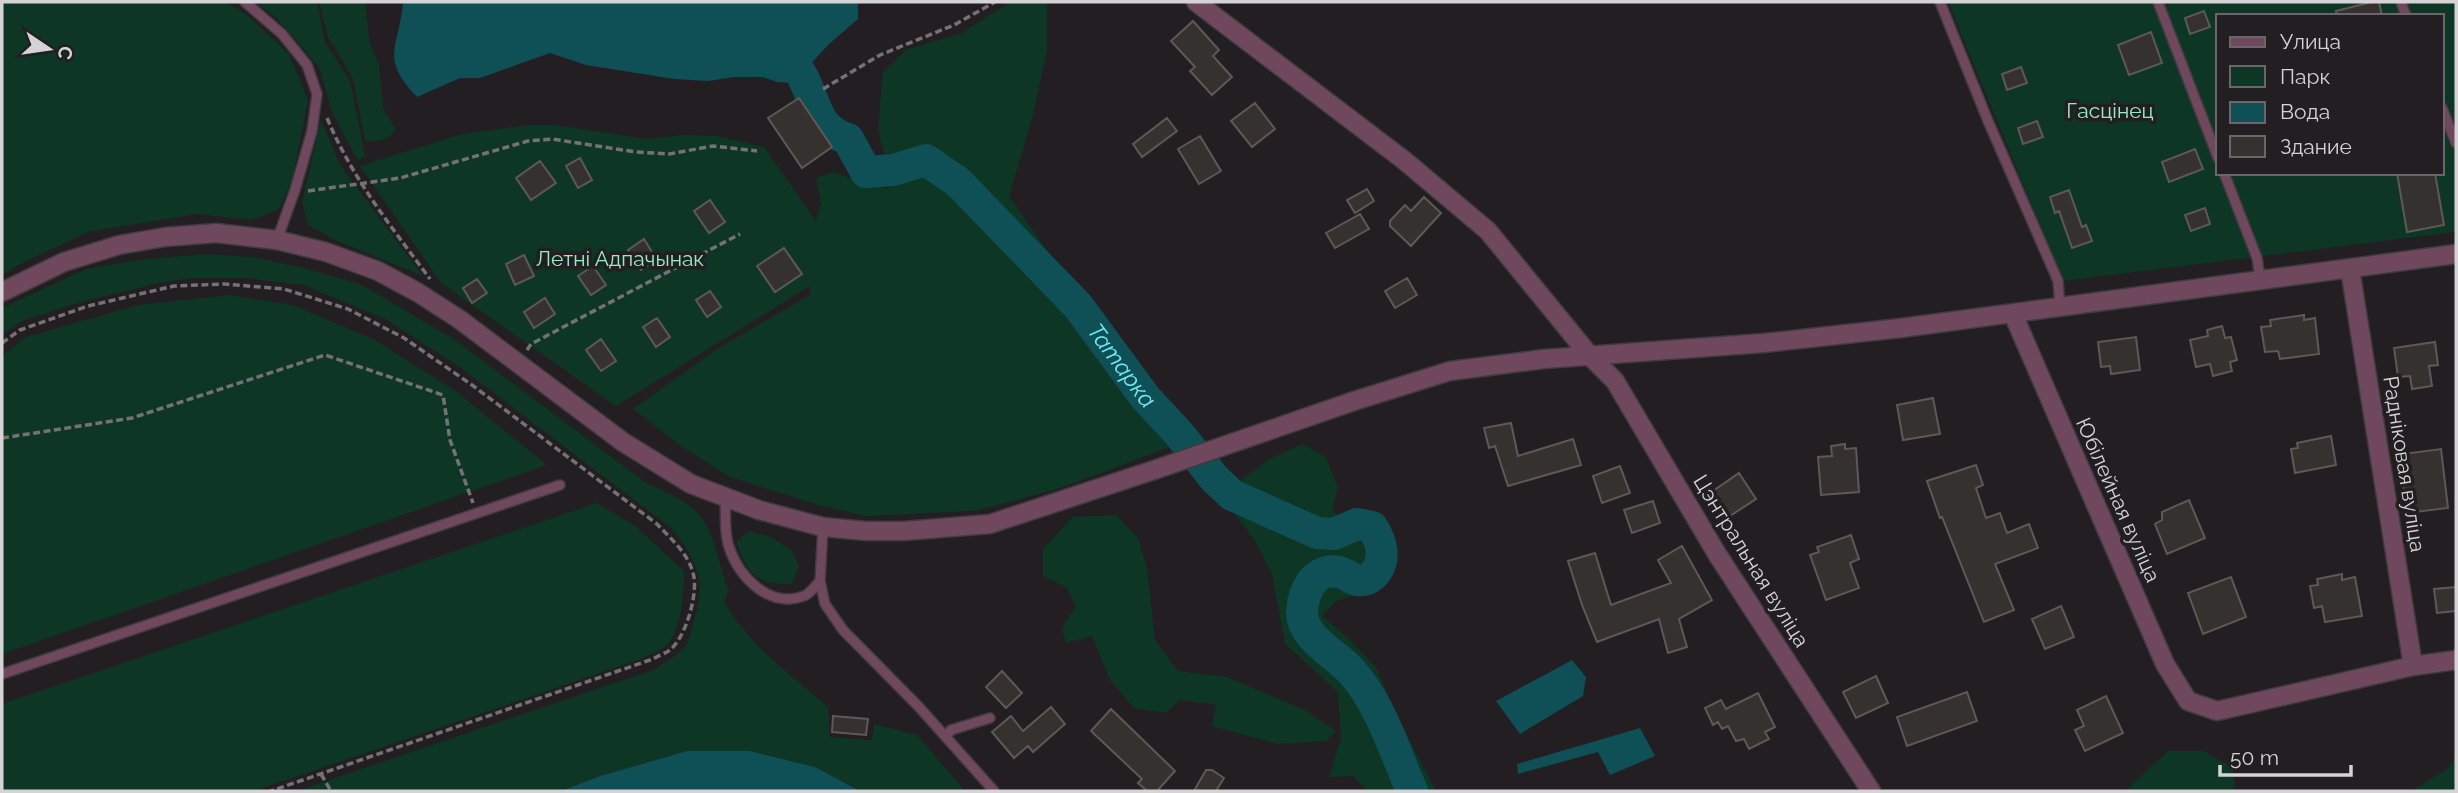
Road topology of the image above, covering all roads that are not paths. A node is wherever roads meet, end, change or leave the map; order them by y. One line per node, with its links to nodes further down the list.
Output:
1 (246, 2): 9 (lane)
2 (1196, 2): 16 (street, Цэнтральная вуліца)
3 (1940, 2): 14 (lane)
4 (2158, 2): 7 (lane)
5 (2444, 113): 6 (lane)
6 (2456, 144)
7 (2216, 153)
8 (2225, 175): 12 (lane)
9 (277, 240): 13 (street); 18 (street)
10 (2456, 254): 11 (street)
11 (2350, 269): 12 (street); 22 (street, Радніковая вуліца)
12 (2260, 278): 14 (street)
13 (2, 292)
14 (2060, 307): 15 (street)
15 (2013, 314): 16 (street); 22 (street, Юбілейная вуліца)
16 (1590, 356): 19 (street); 27 (street, Цэнтральная вуліца)
17 (560, 485): 23 (lane)
18 (725, 498): 19 (street); 20 (lane)
19 (823, 527): 20 (lane)
20 (820, 581): 25 (lane)
21 (2456, 660): 22 (street)
22 (2413, 666)
23 (2, 674)
24 (990, 718): 25 (lane)
25 (946, 737): 26 (lane)
26 (994, 791)
27 (1871, 791)

